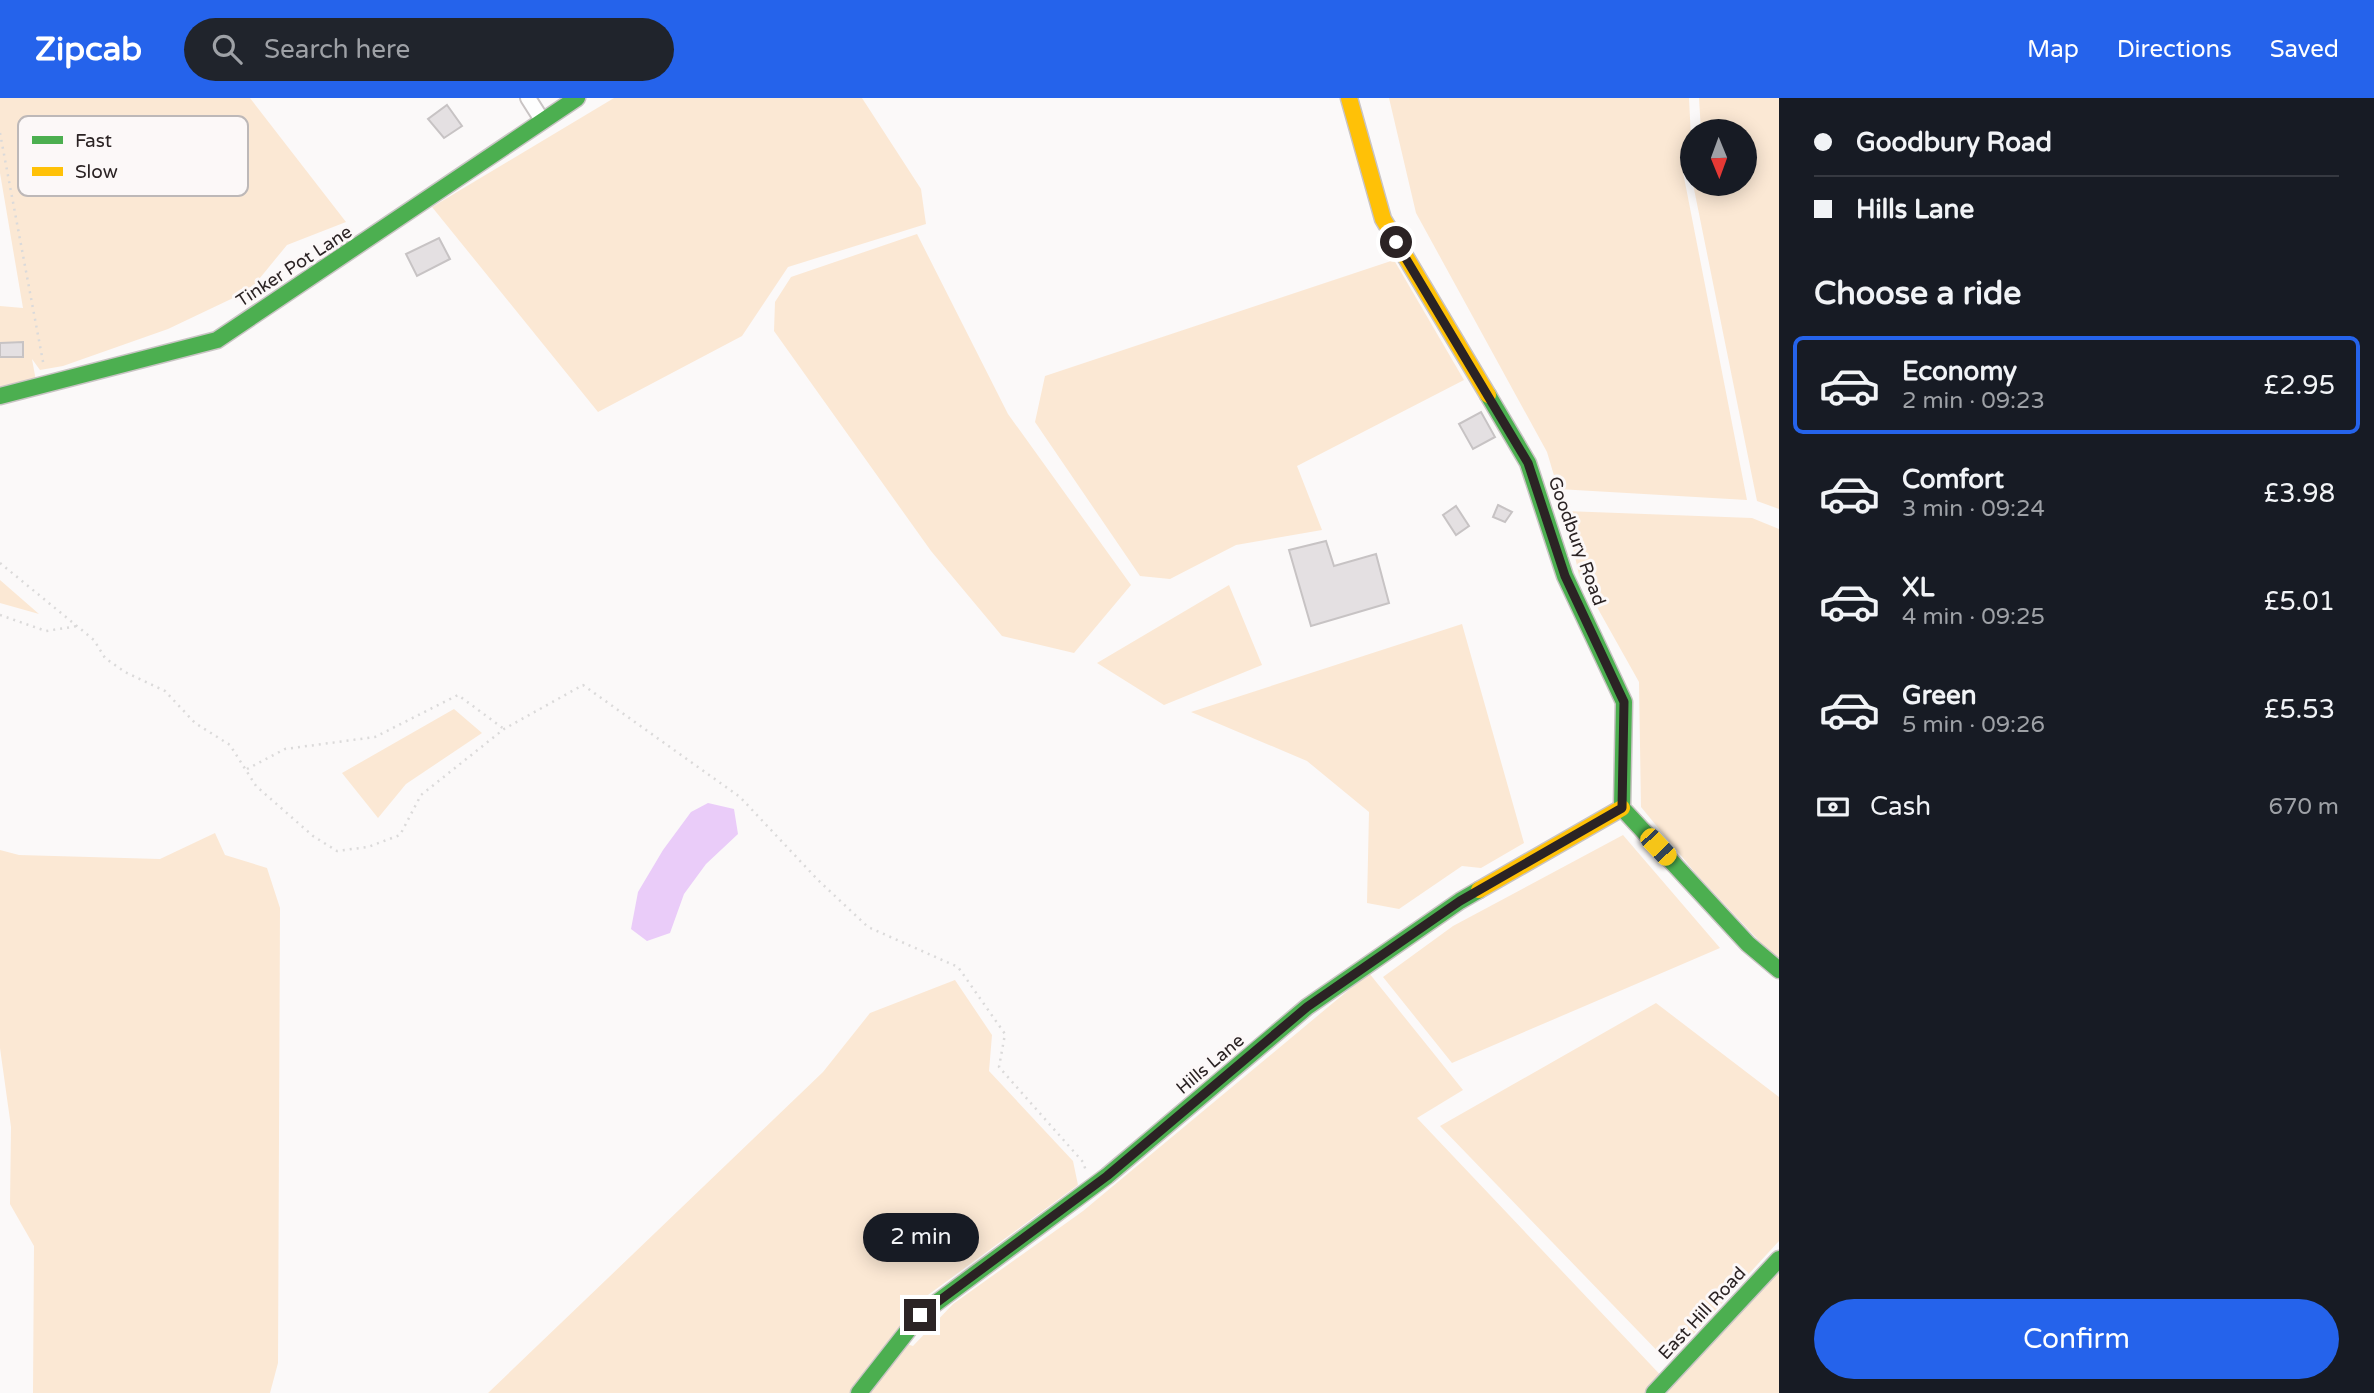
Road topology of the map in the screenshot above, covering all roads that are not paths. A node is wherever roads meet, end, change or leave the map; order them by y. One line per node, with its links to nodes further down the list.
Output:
1 (528, 98): 4 (street)
2 (577, 98): 4 (street, Tinker Pot Lane)
3 (1349, 98): 6 (street, Goodbury Road)
4 (542, 120): 5 (street, Tinker Pot Lane)
5 (0, 396)
6 (1622, 808): 7 (street); 9 (street, Hills Lane)
7 (1779, 970)
8 (1779, 1259): 10 (street, East Hill Road)
9 (859, 1393)
10 (1654, 1393)

